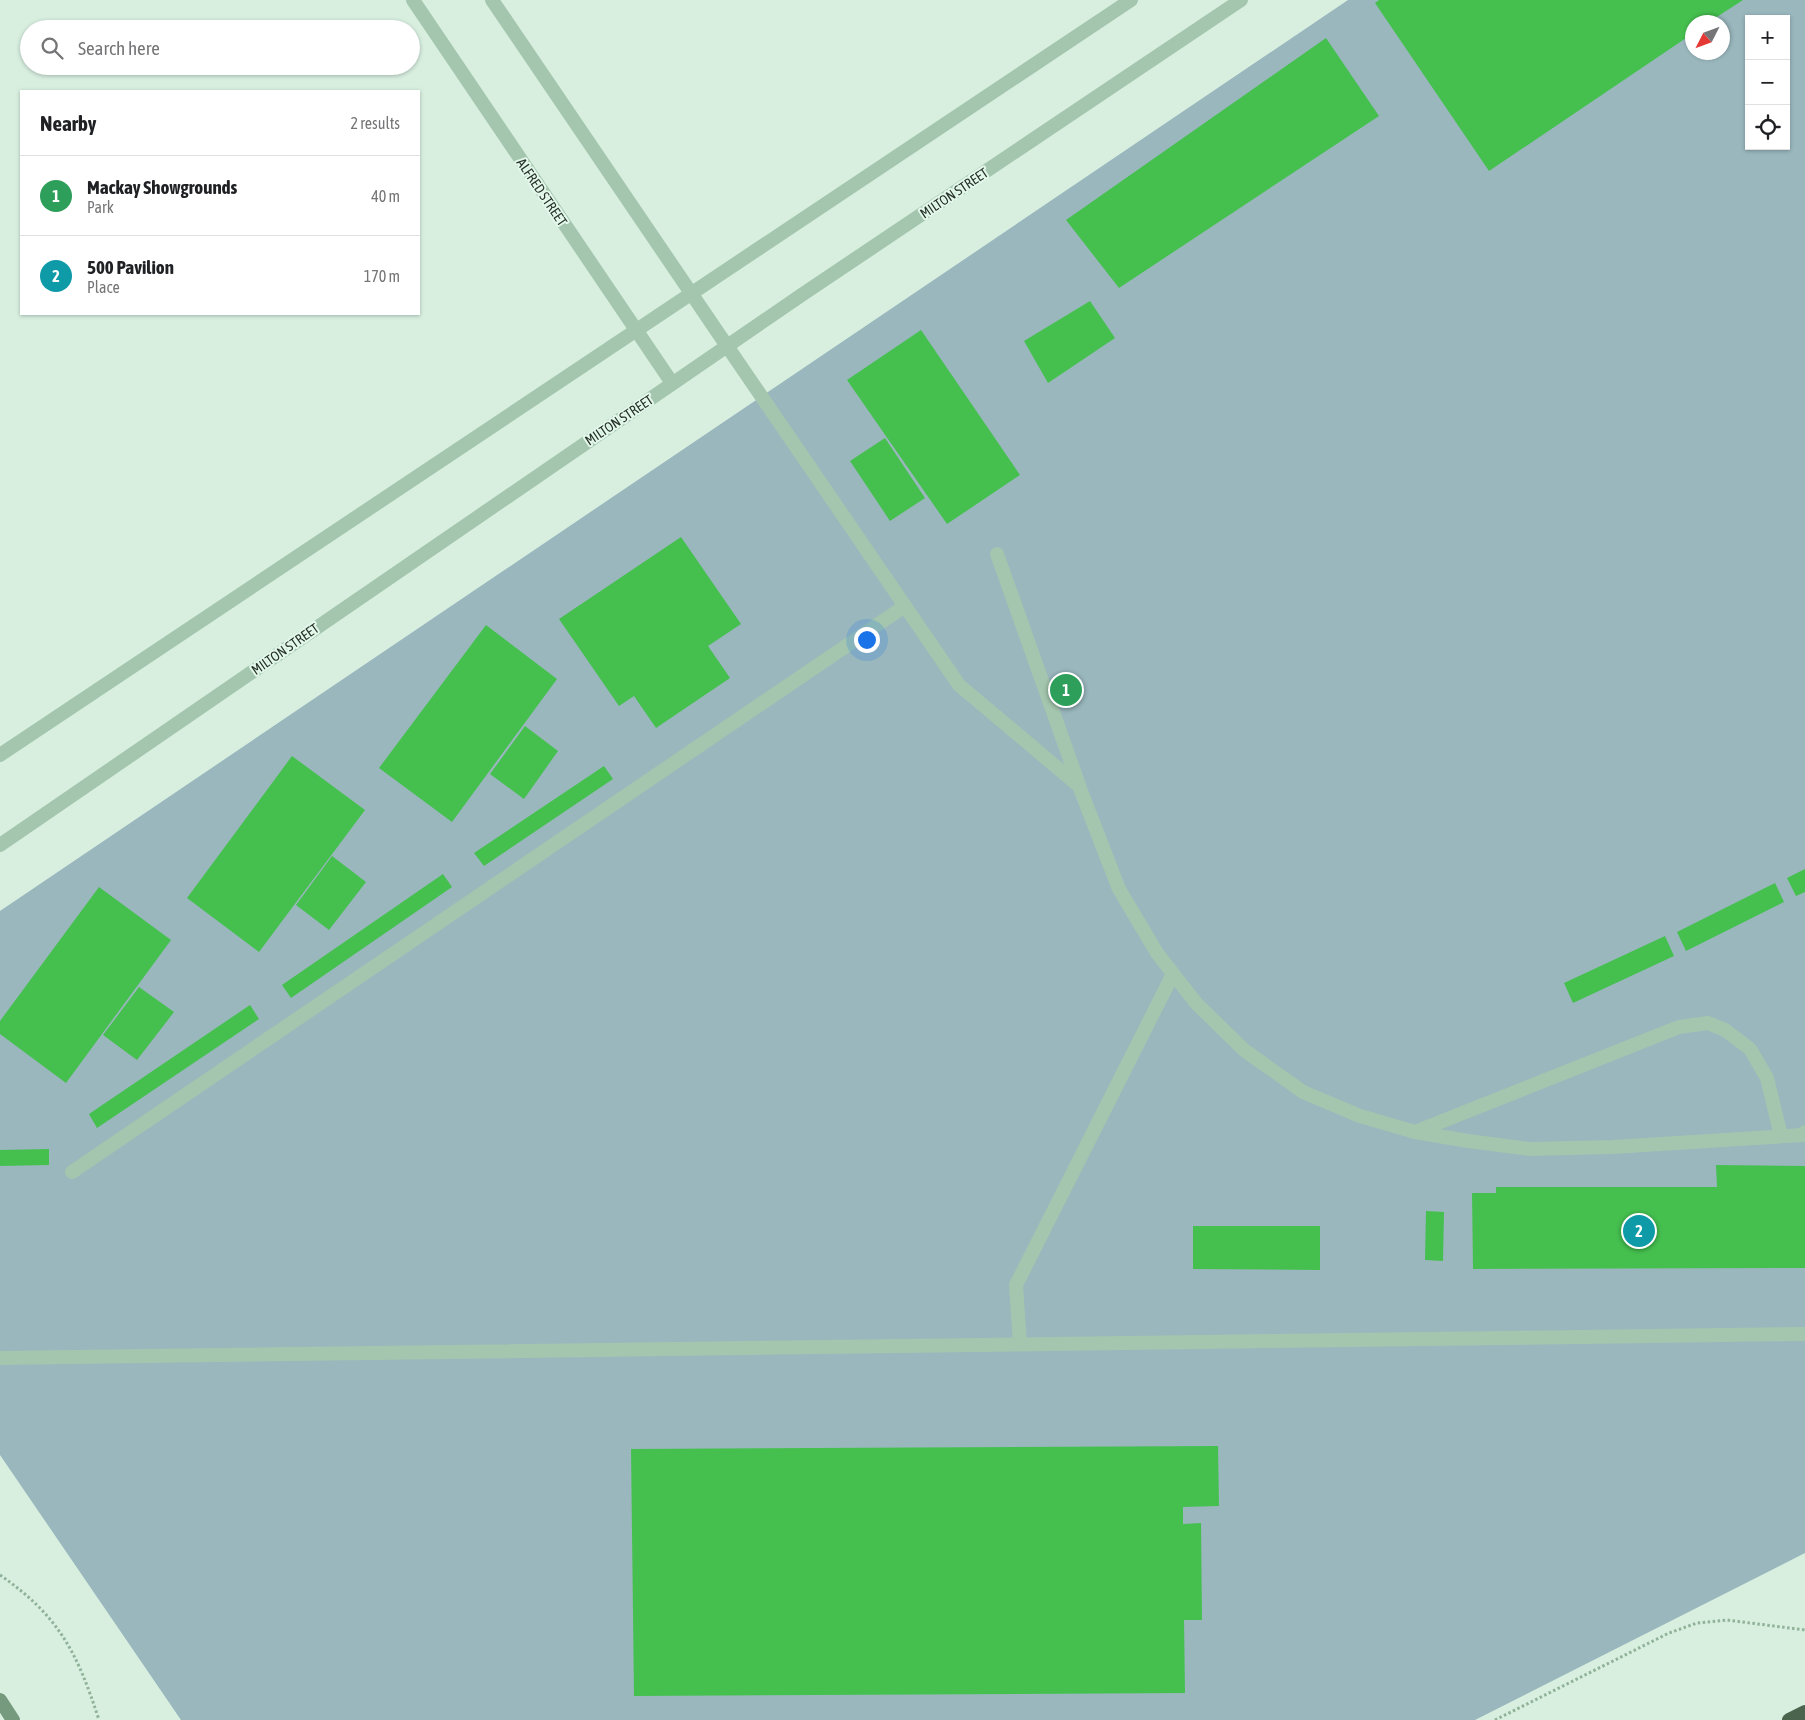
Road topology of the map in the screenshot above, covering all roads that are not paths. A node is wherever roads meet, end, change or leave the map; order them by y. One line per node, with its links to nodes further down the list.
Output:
1 (412, 0): 6 (street, ALFRED STREET)
2 (492, 0): 5 (street)
3 (1131, 0): 5 (street)
4 (1241, 0): 7 (street, MILTON STREET)
5 (691, 294): 6 (street); 7 (street)
6 (636, 331): 8 (street, ALFRED STREET); 11 (street)
7 (727, 346): 8 (street, MILTON STREET); 10 (street)
8 (672, 383): 13 (street, MILTON STREET)
9 (997, 554): 12 (street)
10 (905, 606): 12 (street); 18 (street)
11 (0, 755)
12 (1079, 786): 14 (street)
13 (0, 845)
14 (1173, 974): 15 (street); 20 (street)
15 (1415, 1132): 17 (street); 17 (street)
16 (1804, 1134): 17 (street)
17 (1781, 1136)
18 (72, 1172)
19 (1805, 1334): 20 (street)
20 (1020, 1344): 21 (street)
21 (0, 1358)
22 (0, 1700): 24 (main road)
23 (1805, 1712): 25 (highway)
24 (13, 1720)
25 (1789, 1720)

